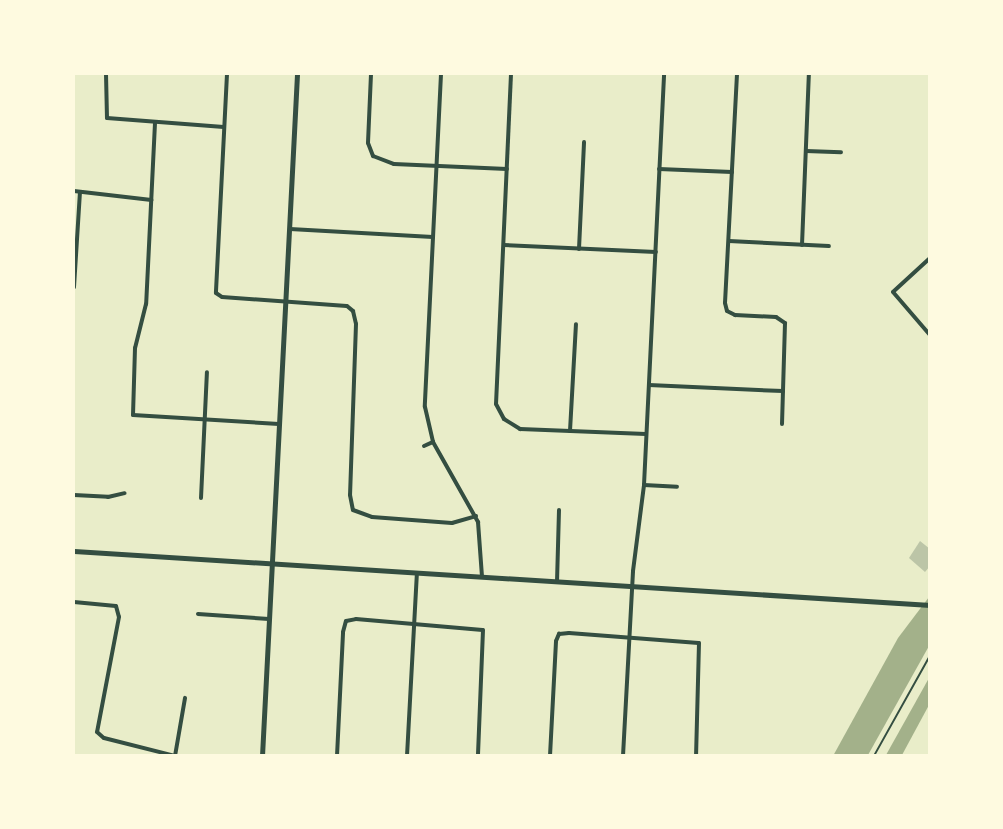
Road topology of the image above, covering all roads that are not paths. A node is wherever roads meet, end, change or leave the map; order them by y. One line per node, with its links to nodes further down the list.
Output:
1 (106, 74): 10 (street)
2 (227, 74): 11 (street)
3 (297, 74): 22 (street)
4 (371, 74): 15 (street)
5 (441, 74): 15 (street)
6 (511, 74): 16 (street)
7 (664, 74): 17 (street)
8 (737, 74): 18 (street)
9 (809, 74): 13 (street)
10 (155, 123): 11 (street); 21 (street)
11 (224, 127): 33 (street)
12 (584, 142): 28 (street)
13 (806, 151): 14 (street); 26 (street)
14 (841, 152)
15 (436, 166): 16 (street); 23 (street)
16 (507, 169): 25 (street)
17 (659, 169): 18 (street); 29 (street)
18 (732, 172): 24 (street)
19 (74, 190): 20 (street)
20 (80, 192): 21 (street); 31 (street)
21 (151, 200): 39 (street)
22 (290, 229): 23 (street); 33 (street)
23 (433, 237): 44 (street)
24 (729, 241): 26 (street); 38 (street)
25 (504, 245): 28 (street); 42 (street)
26 (802, 245): 27 (street)
27 (829, 246)
28 (579, 249): 29 (street)
29 (656, 252): 37 (street)
30 (930, 258): 35 (street)
31 (75, 268): 32 (street)
32 (74, 287)
33 (286, 300): 40 (street); 52 (street)
34 (576, 324): 42 (street)
35 (930, 335)
36 (207, 372): 39 (street)
37 (649, 385): 38 (street); 43 (street)
38 (783, 391): 41 (street)
39 (205, 420): 40 (street); 50 (street)
40 (280, 424): 54 (street)
41 (782, 424)
42 (570, 431): 43 (street)
43 (646, 434): 46 (street)
44 (433, 442): 45 (street); 52 (street)
45 (423, 446)
46 (644, 485): 47 (street); 58 (street)
47 (677, 487)
48 (125, 493): 49 (street)
49 (74, 495)
50 (201, 498)
51 (559, 510): 57 (street)
52 (476, 516): 56 (street)
53 (74, 551): 54 (main road)
54 (273, 564): 55 (main road); 62 (street)
55 (417, 573): 56 (main road); 63 (street)
56 (482, 577): 57 (main road)
57 (557, 582): 58 (main road)
58 (632, 586): 60 (main road); 64 (street)
59 (74, 602): 66 (street)
60 (926, 604)
61 (198, 614): 62 (street)
62 (270, 619): 67 (street)
63 (414, 623): 68 (street); 69 (street); 70 (street)
64 (629, 637): 71 (street); 72 (street); 73 (street)
65 (185, 698): 66 (street)
66 (175, 756)
67 (262, 756)
68 (337, 756)
69 (407, 756)
70 (478, 756)
71 (550, 756)
72 (623, 756)
73 (696, 756)

